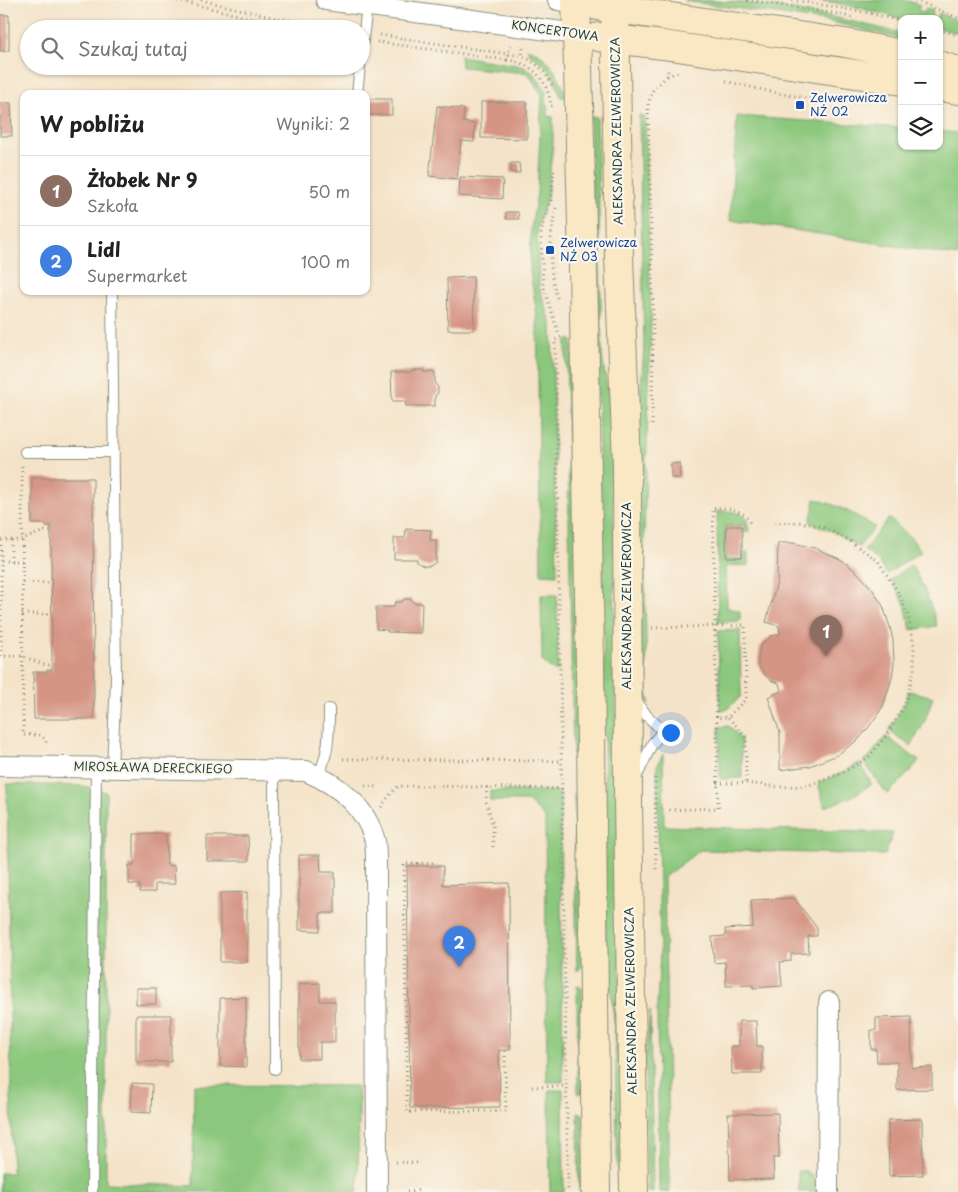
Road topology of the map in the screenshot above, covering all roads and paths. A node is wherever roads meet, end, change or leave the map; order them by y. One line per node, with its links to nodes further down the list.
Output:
1 (172, 0): 12 (path)
2 (201, 0): 13 (path)
3 (326, 0): 9 (street, KONCERTOWA)
4 (792, 0): 15 (path)
5 (915, 0): 10 (path)
6 (933, 0): 10 (path)
7 (570, 1): 8 (street); 18 (street)
8 (615, 4): 22 (street, ALEKSANDRA ZELWEROWICZA); 25 (street)
9 (367, 6): 14 (lane); 16 (street, KONCERTOWA)
10 (929, 6): 11 (path)
11 (958, 18)
12 (260, 20)
13 (289, 20)
14 (365, 20)
15 (898, 20)
16 (512, 24): 18 (street, KONCERTOWA); 24 (path)
17 (943, 31): 19 (path)
18 (577, 34): 22 (street, KONCERTOWA); 96 (street)
19 (958, 35)
20 (370, 37): 24 (path)
21 (370, 37): 27 (path)
22 (616, 39): 23 (street, KONCERTOWA); 97 (street, ALEKSANDRA ZELWEROWICZA)
23 (671, 46): 32 (path); 34 (street, KONCERTOWA)
24 (509, 53): 26 (path); 27 (path)
25 (898, 53)
26 (522, 56)
27 (507, 60): 39 (path)
28 (943, 66): 29 (street)
29 (958, 70)
30 (686, 72): 32 (path)
31 (359, 75): 36 (lane)
32 (667, 76): 44 (path)
33 (720, 79): 38 (path)
34 (898, 80)
35 (943, 88): 37 (street)
36 (357, 90)
37 (958, 90)
38 (871, 102)
39 (556, 106)
40 (556, 205): 42 (path)
41 (112, 295): 45 (lane)
42 (558, 301)
43 (569, 333): 71 (path)
44 (652, 428)
45 (114, 452): 46 (lane); 73 (lane)
46 (24, 456): 52 (path)
47 (775, 523): 77 (path)
48 (751, 525): 61 (path)
49 (51, 531): 52 (path)
50 (0, 540): 51 (path); 53 (path)
51 (11, 540): 52 (path); 54 (path)
52 (22, 540): 55 (path)
53 (1, 561): 54 (path); 56 (path)
54 (11, 561): 55 (path)
55 (22, 561): 57 (path)
56 (0, 582): 63 (path)
57 (22, 582): 58 (path); 59 (path)
58 (51, 582)
59 (22, 614): 60 (path); 64 (path)
60 (51, 614)
61 (716, 626): 62 (path); 67 (path); 68 (path)
62 (648, 628)
63 (1, 656): 64 (path)
64 (22, 656): 65 (path); 70 (path)
65 (52, 665)
66 (329, 709): 75 (lane)
67 (728, 717): 68 (path); 77 (path)
68 (716, 718): 76 (path)
69 (344, 752): 71 (path)
70 (46, 754)
71 (562, 761): 82 (path)
72 (0, 766): 73 (street, MIROSŁAWA DERECKIEGO)
73 (104, 768): 74 (street, MIROSŁAWA DERECKIEGO); 92 (lane)
74 (274, 770): 75 (street, MIROSŁAWA DERECKIEGO); 88 (lane)
75 (312, 774): 93 (street)
76 (717, 783): 77 (path); 83 (path)
77 (746, 783)
78 (362, 786): 80 (path)
79 (399, 786): 81 (path)
80 (380, 787)
81 (487, 787): 82 (path); 84 (path)
82 (563, 789): 89 (path)
83 (669, 810)
84 (493, 850)
85 (433, 863): 87 (path)
86 (829, 1002): 98 (street)
87 (505, 1051)
88 (275, 1068)
89 (567, 1086): 90 (path); 95 (path)
90 (532, 1087)
91 (421, 1190): 94 (path)
92 (92, 1192)
93 (377, 1192)
94 (407, 1192)
95 (568, 1192)
96 (596, 1192)
97 (634, 1192)
98 (828, 1192)

